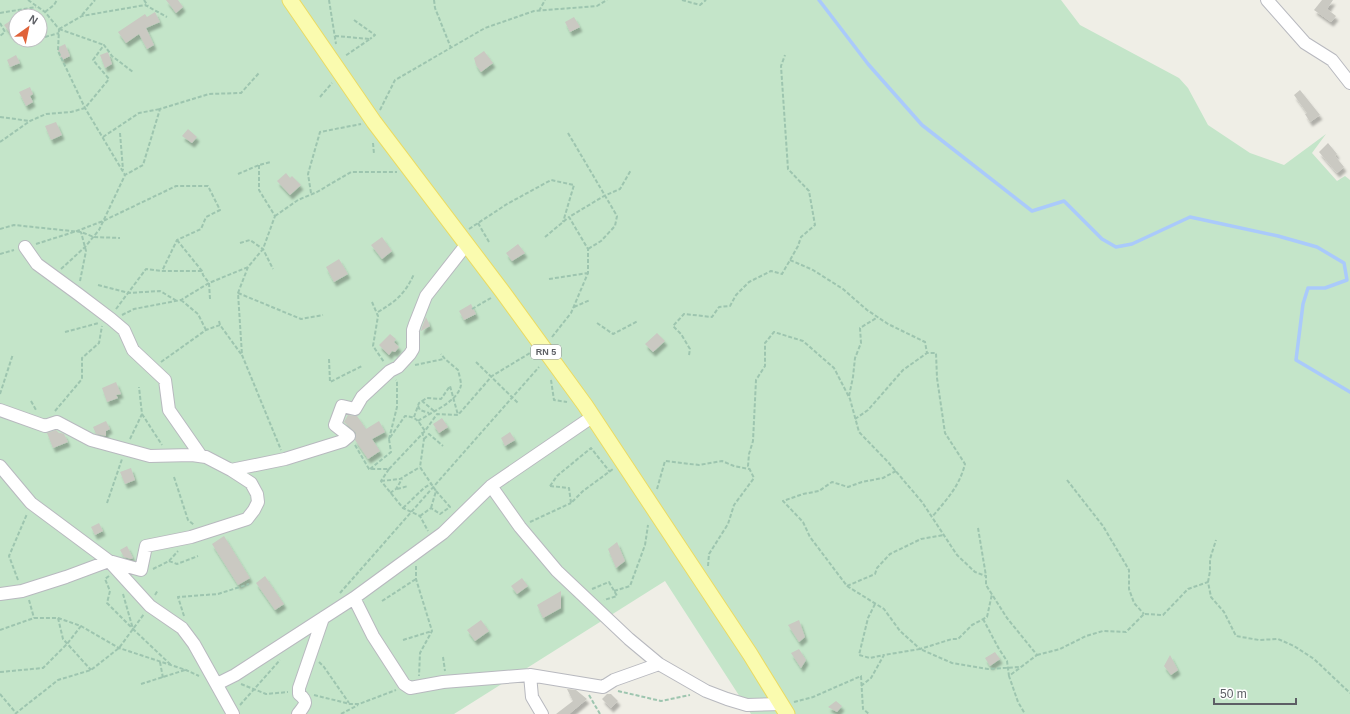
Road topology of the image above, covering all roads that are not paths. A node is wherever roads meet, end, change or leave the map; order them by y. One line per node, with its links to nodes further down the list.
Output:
1 (290, 0): 4 (main road, RN 5)
2 (1267, 0): 3 (street)
3 (1350, 83)
4 (463, 240): 7 (main road, RN 5); 10 (street)
5 (24, 248): 8 (street)
6 (0, 410): 8 (street)
7 (592, 417): 11 (street); 19 (main road, RN 5)
8 (201, 456): 10 (street)
9 (0, 466): 12 (street)
10 (231, 470): 12 (street)
11 (491, 486): 14 (street); 16 (street)
12 (113, 565): 13 (street); 18 (street)
13 (0, 594)
14 (354, 598): 15 (street); 17 (street)
15 (323, 618): 18 (street); 21 (street)
16 (659, 664): 17 (street); 19 (street)
17 (530, 675): 22 (street)
18 (217, 684): 20 (street)
19 (784, 709)
20 (235, 711)
21 (298, 714)
22 (542, 714)

